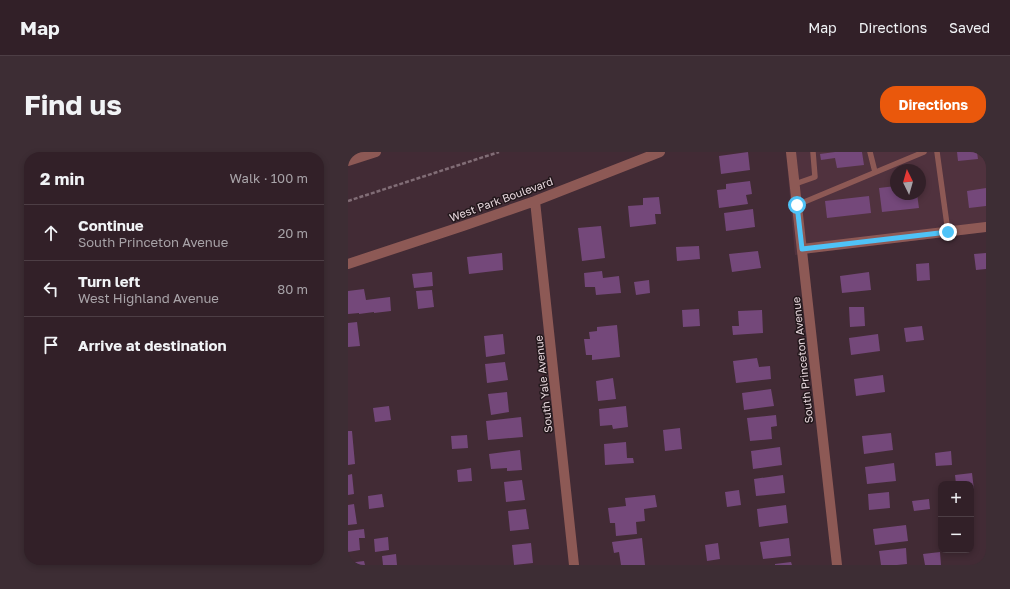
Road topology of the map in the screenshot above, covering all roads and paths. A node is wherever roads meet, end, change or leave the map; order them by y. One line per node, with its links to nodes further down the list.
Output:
1 (376, 152): 10 (street)
2 (499, 152): 13 (path)
3 (660, 152): 14 (street, West Park Boulevard)
4 (791, 152): 12 (street, South Princeton Avenue)
5 (813, 152): 12 (lane)
6 (870, 152): 11 (lane)
7 (924, 152): 9 (lane)
8 (937, 152): 17 (lane)
9 (914, 154): 11 (lane)
10 (348, 161)
11 (875, 172): 15 (lane)
12 (795, 184): 15 (street, South Princeton Avenue)
13 (348, 201)
14 (535, 201): 19 (street, West Park Boulevard); 20 (street, South Yale Avenue)
15 (797, 205): 18 (street, South Princeton Avenue)
16 (986, 227): 17 (street)
17 (948, 232): 18 (street)
18 (802, 249): 21 (street, South Princeton Avenue)
19 (348, 264)
20 (574, 565)
21 (837, 565)

